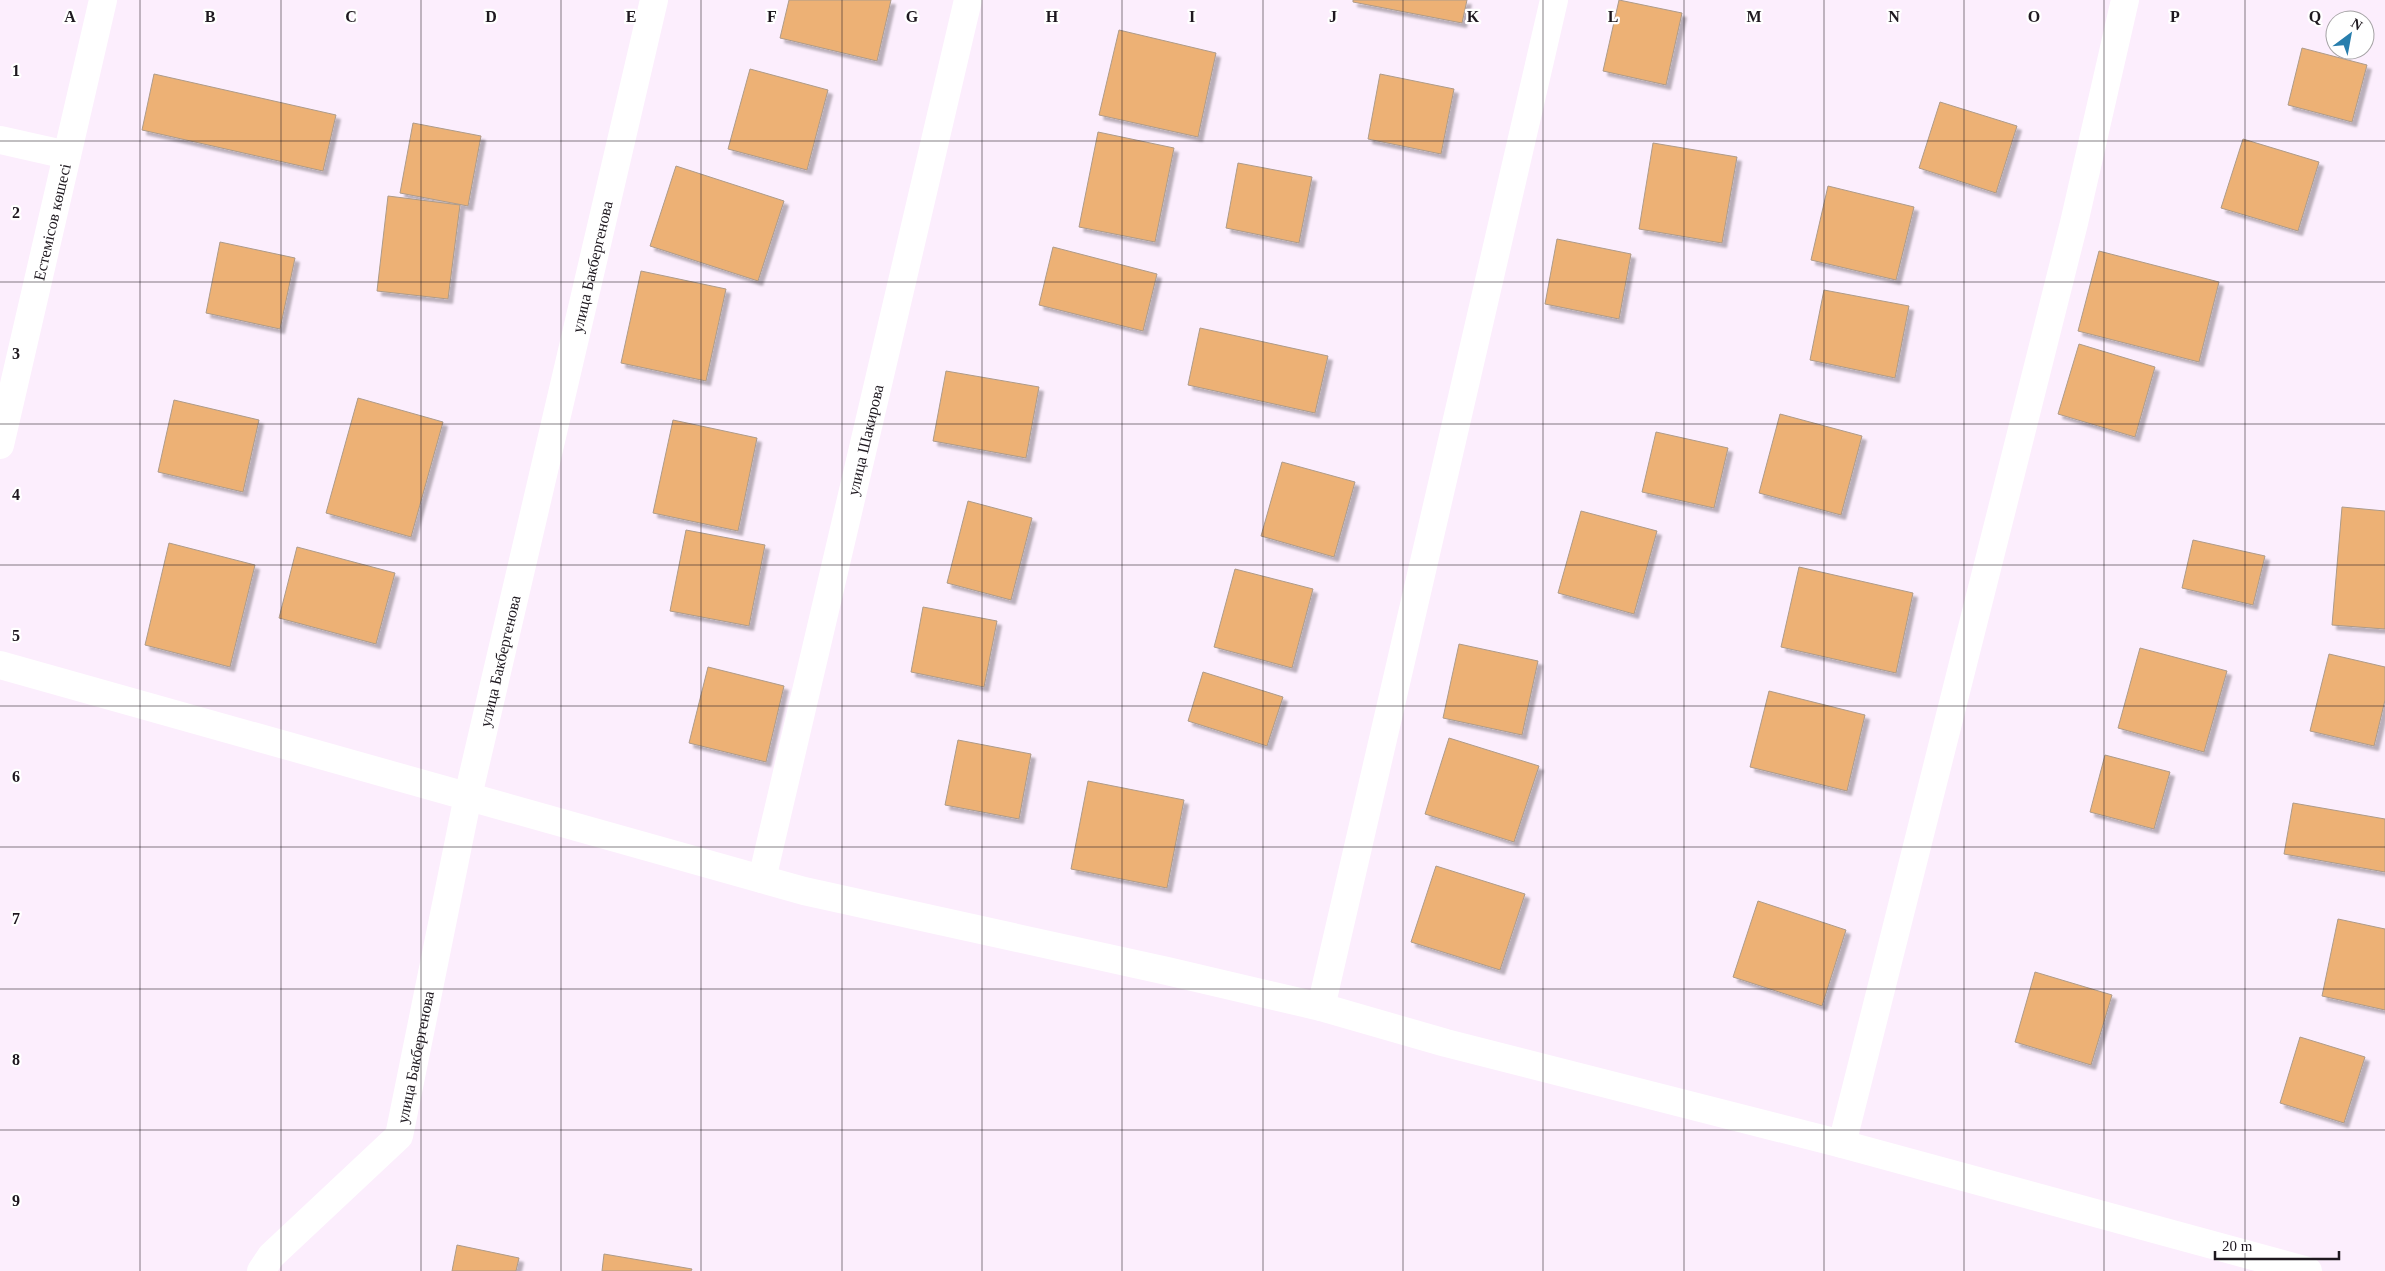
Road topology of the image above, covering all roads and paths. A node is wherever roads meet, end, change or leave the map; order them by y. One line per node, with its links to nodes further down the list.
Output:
1 (103, 0): 7 (street, Естемісов көшесі)
2 (654, 0): 10 (street, улица Бакбергенова)
3 (968, 0): 11 (street, улица Шакирова)
4 (1554, 0): 12 (street)
5 (2125, 0): 13 (street)
6 (0, 140): 7 (street)
7 (67, 155): 8 (street, Естемісов көшесі)
8 (0, 445)
9 (0, 665): 10 (street)
10 (468, 796): 11 (street); 14 (street, улица Бакбергенова)
11 (762, 879): 12 (street)
12 (1321, 1007): 13 (street)
13 (1842, 1144): 15 (street)
14 (261, 1271)
15 (2308, 1271)

